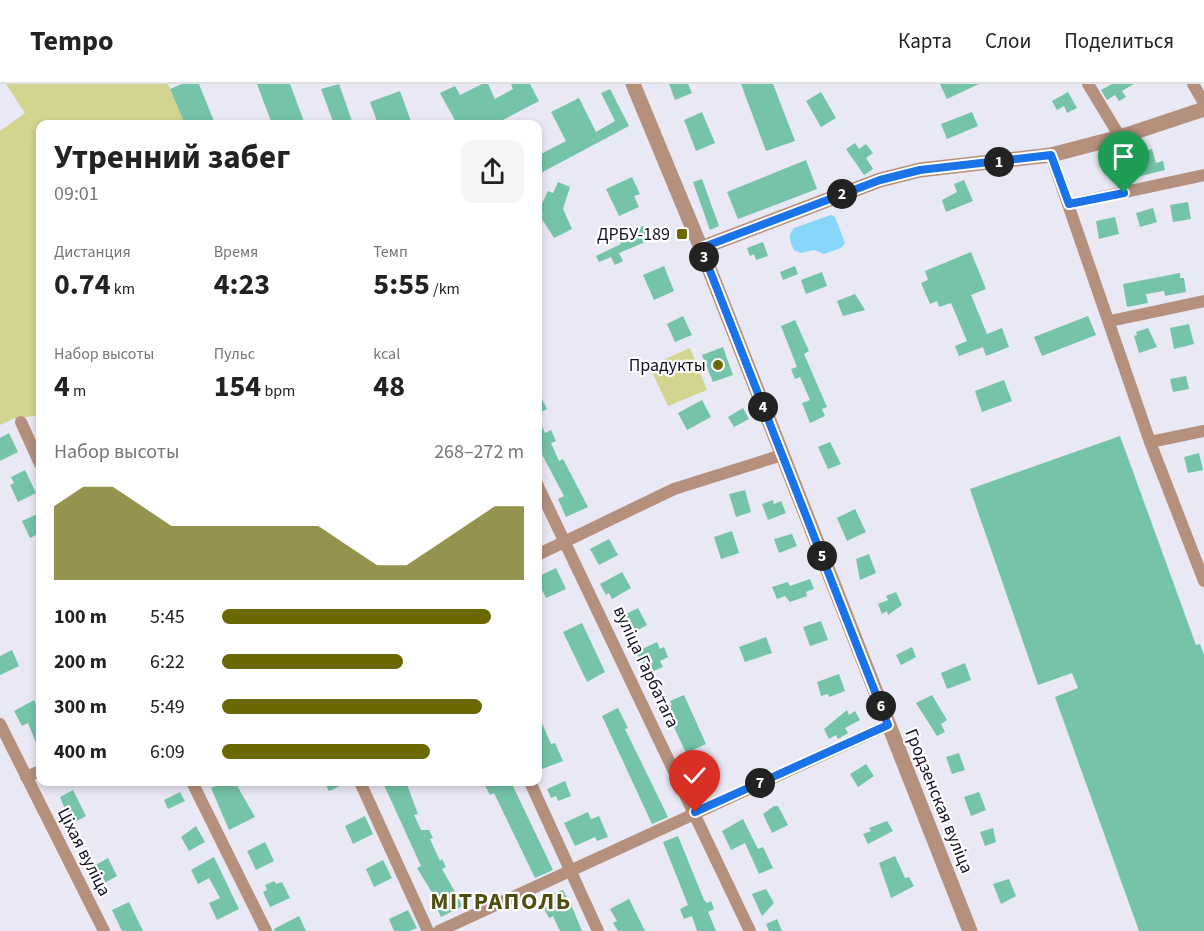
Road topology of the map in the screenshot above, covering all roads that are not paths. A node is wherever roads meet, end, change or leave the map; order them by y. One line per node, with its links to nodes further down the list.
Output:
1 (633, 84): 10 (street, Гродзенская вуліца)
2 (1088, 84): 6 (street)
3 (1193, 84): 4 (street)
4 (1204, 103)
5 (1204, 108): 6 (street)
6 (1120, 137): 7 (street)
7 (1051, 155): 9 (street); 10 (street)
8 (1204, 175): 9 (street)
9 (1069, 204): 12 (street)
10 (701, 248): 17 (street, Гродзенская вуліца)
11 (1204, 301): 12 (street)
12 (1110, 321): 15 (street)
13 (21, 422): 16 (street)
14 (1204, 431): 15 (street)
15 (1150, 442): 21 (street)
16 (36, 455)
17 (782, 455): 19 (street); 23 (street, Гродзенская вуліца)
18 (542, 494): 19 (street, вуліца Гарбатага)
19 (566, 542): 20 (street); 29 (street, вуліца Гарбатага)
20 (542, 553)
21 (1203, 574)
22 (0, 724): 25 (street, Ціхая вуліца)
23 (888, 725): 29 (street); 37 (street, Гродзенская вуліца)
24 (36, 773): 25 (street)
25 (26, 777): 31 (street, Ціхая вуліца)
26 (194, 786): 32 (street)
27 (362, 786): 33 (street)
28 (532, 786): 30 (street)
29 (695, 812): 30 (street); 36 (street, вуліца Гарбатага)
30 (569, 869): 34 (street); 35 (street)
31 (104, 931)
32 (266, 931)
33 (428, 931)
34 (439, 931)
35 (598, 931)
36 (750, 931)
37 (970, 931)

